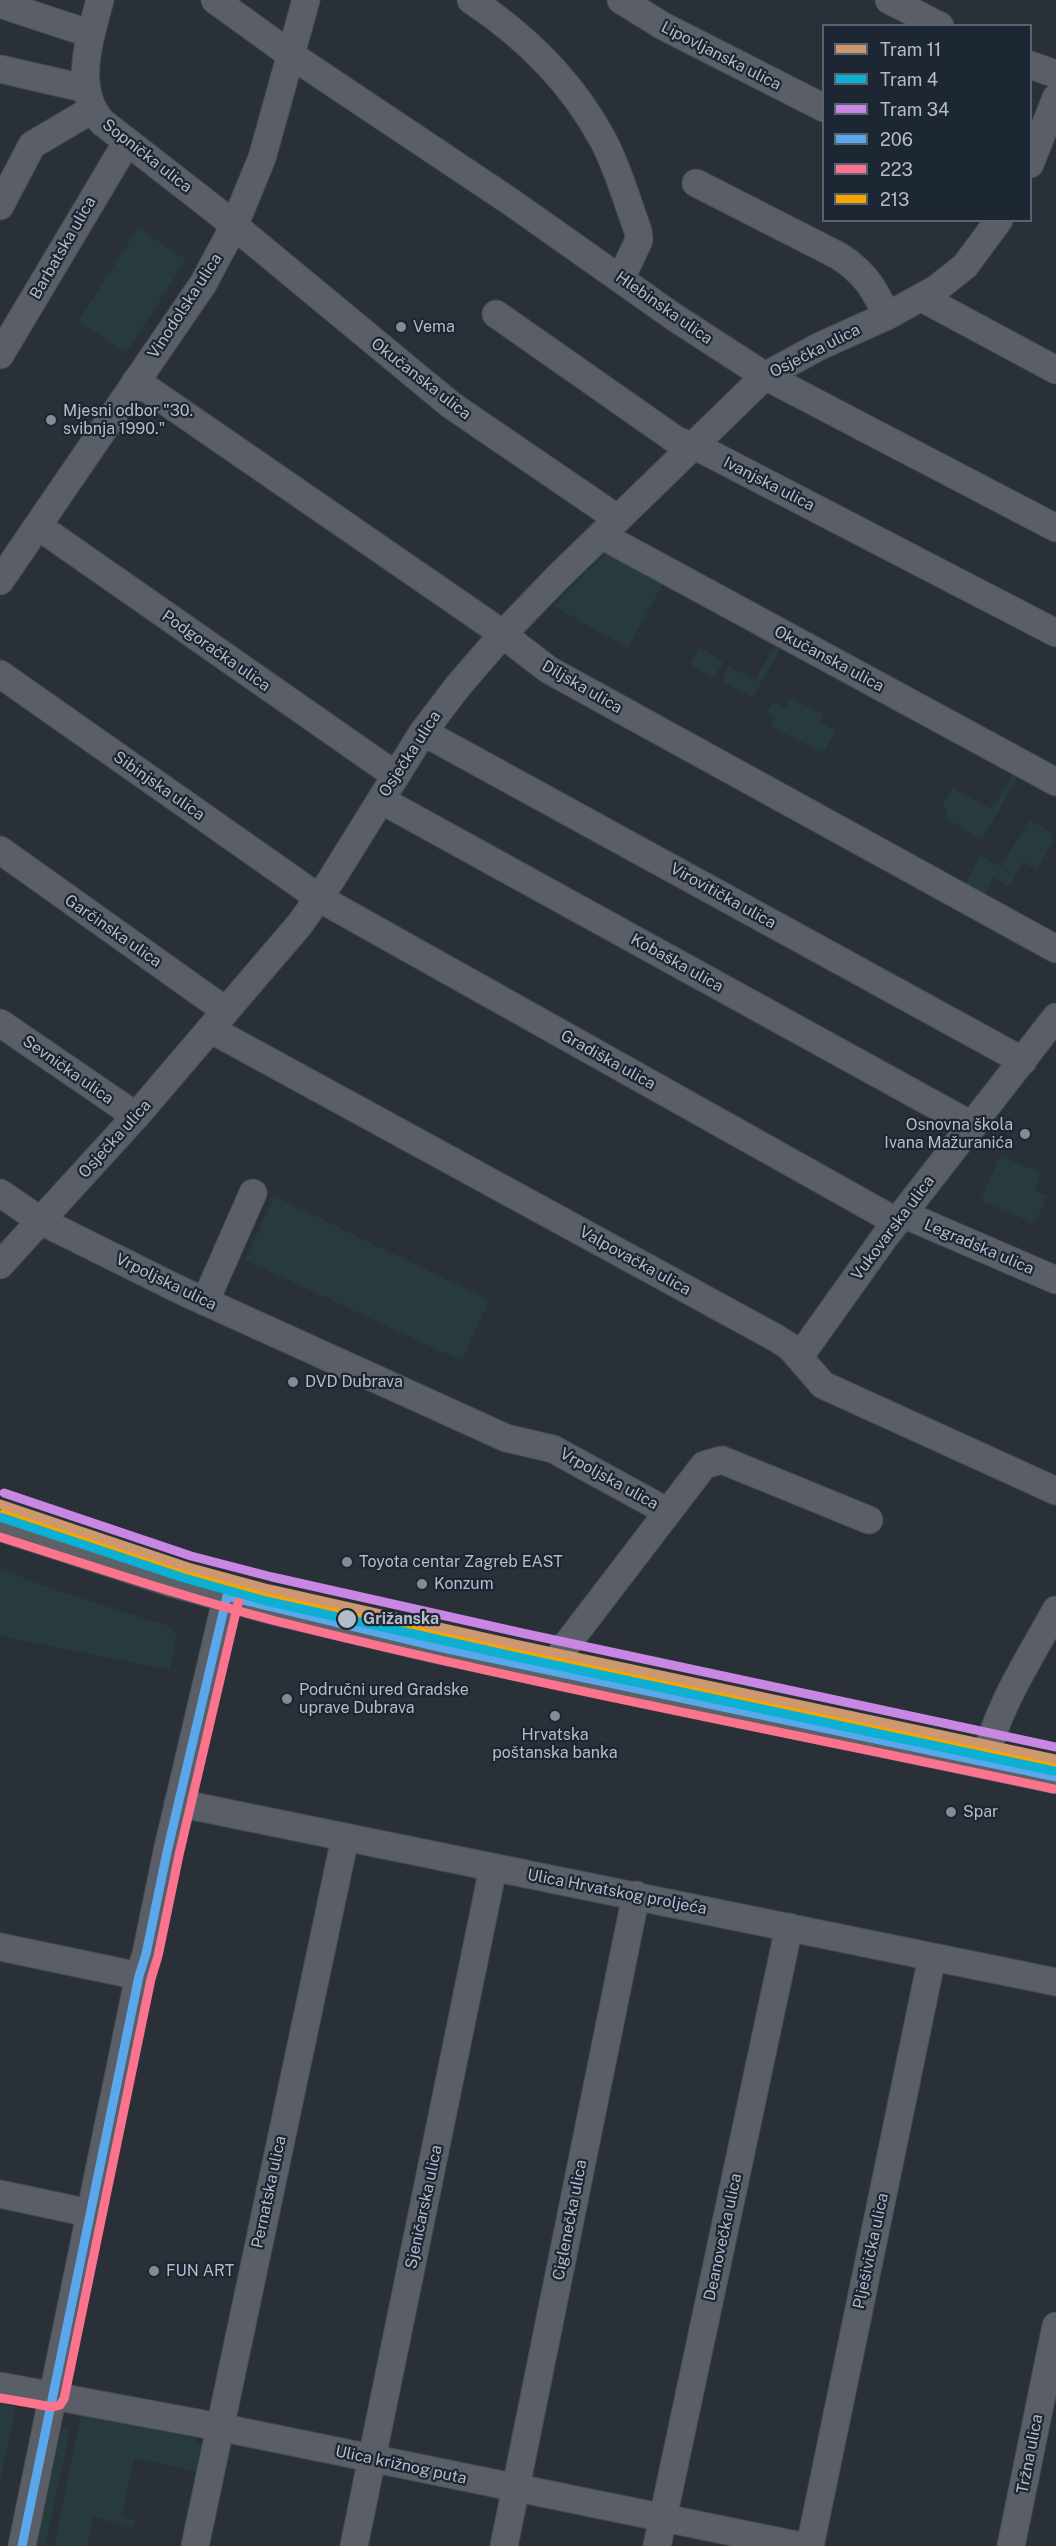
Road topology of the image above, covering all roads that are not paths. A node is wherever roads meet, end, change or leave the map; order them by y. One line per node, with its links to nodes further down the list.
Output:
1 (100, 0): 9 (street)
2 (215, 0): 10 (street, Hlebinska ulica)
3 (306, 0): 10 (street, Vinodolska ulica)
4 (471, 0): 23 (street)
5 (621, 0): 16 (street, Lipovljanska ulica)
6 (889, 0): 8 (street)
7 (0, 4): 9 (street)
8 (936, 24)
9 (91, 34): 15 (street)
10 (291, 55): 22 (street, Vinodolska ulica); 23 (street, Hlebinska ulica)
11 (1032, 66): 13 (street)
12 (0, 69): 15 (street)
13 (1056, 74)
14 (1056, 98): 18 (street)
15 (90, 99): 17 (street, Sopnička ulica); 20 (street)
16 (822, 107)
17 (127, 142): 22 (street, Sopnička ulica); 27 (street, Barbatska ulica)
18 (1041, 160)
19 (696, 183): 26 (street)
20 (0, 206)
21 (998, 222): 24 (street, Osječka ulica)
22 (234, 226): 30 (street, Vinodolska ulica); 33 (street, Okučanska ulica)
23 (621, 278): 29 (street, Hlebinska ulica)
24 (922, 298): 26 (street, Osječka ulica); 28 (street)
25 (496, 314): 31 (street, Ivanjska ulica)
26 (887, 316): 29 (street, Osječka ulica)
27 (0, 355)
28 (1056, 370)
29 (765, 376): 31 (street, Osječka ulica); 34 (street, Hlebinska ulica)
30 (136, 381): 32 (street, Vinodolska ulica); 37 (street, Diljska ulica)
31 (692, 446): 33 (street, Osječka ulica); 36 (street, Ivanjska ulica)
32 (38, 526): 35 (street, Vinodolska ulica); 40 (street, Podgoračka ulica)
33 (610, 527): 37 (street, Osječka ulica); 41 (street, Okučanska ulica)
34 (1056, 528)
35 (0, 581)
36 (1056, 633)
37 (502, 635): 39 (street, Osječka ulica); 45 (street, Diljska ulica)
38 (0, 674): 44 (street, Sibinjska ulica)
39 (423, 732): 40 (street, Osječka ulica); 49 (street, Virovitička ulica)
40 (395, 775): 42 (street, Osječka ulica)
41 (1056, 782)
42 (381, 800): 44 (street, Osječka ulica); 51 (street, Kobaška ulica)
43 (0, 850): 47 (street, Garčinska ulica)
44 (319, 898): 47 (street, Osječka ulica); 54 (street, Gradiška ulica)
45 (1056, 949)
46 (1056, 1017): 49 (street, Vukovarska ulica)
47 (218, 1020): 50 (street, Osječka ulica); 59 (street, Valpovačka ulica)
48 (0, 1023): 50 (street, Sevnička ulica)
49 (1023, 1061): 51 (street, Vukovarska ulica)
50 (136, 1116): 55 (street, Osječka ulica)
51 (973, 1126): 54 (street, Vukovarska ulica)
52 (0, 1193): 55 (street, Vrpoljska ulica)
53 (254, 1193): 58 (street)
54 (900, 1218): 57 (street, Legradska ulica); 59 (street, Vukovarska ulica)
55 (41, 1221): 56 (street, Osječka ulica); 58 (street, Vrpoljska ulica)
56 (0, 1265)
57 (1056, 1280)
58 (205, 1302): 61 (street, Vrpoljska ulica)
59 (800, 1356): 60 (street, Valpovačka ulica)
60 (1056, 1491)
61 (668, 1512): 62 (street); 66 (street, Vrpoljska ulica)
62 (869, 1520)
63 (0, 1524): 64 (main road)
64 (227, 1596): 66 (main road); 69 (street)
65 (1056, 1610): 67 (street)
66 (555, 1672): 67 (main road)
67 (986, 1762): 68 (main road)
68 (1056, 1777)
69 (178, 1803): 70 (street, Ulica Hrvatskog proljeća); 76 (street)
70 (345, 1838): 71 (street, Ulica Hrvatskog proljeća); 83 (street, Pernatska ulica)
71 (493, 1868): 72 (street, Ulica Hrvatskog proljeća); 84 (street, Sjeničarska ulica)
72 (636, 1894): 73 (street, Ulica Hrvatskog proljeća); 85 (street, Ciglenečka ulica)
73 (789, 1927): 75 (street, Ulica Hrvatskog proljeća); 86 (street, Deanovečka ulica)
74 (0, 1947): 76 (street)
75 (932, 1957): 77 (street, Ulica Hrvatskog proljeća); 93 (street, Plješivička ulica)
76 (139, 1976): 79 (street)
77 (1056, 1982)
78 (0, 2194): 79 (street)
79 (89, 2212): 82 (street)
80 (1056, 2326): 94 (street, Tržna ulica)
81 (0, 2386): 82 (street, Ulica križnog puta)
82 (53, 2395): 83 (street, Ulica križnog puta); 87 (street)
83 (219, 2427): 84 (street, Ulica križnog puta); 88 (street, Pernatska ulica)
84 (372, 2459): 85 (street, Ulica križnog puta); 89 (street, Sjeničarska ulica)
85 (516, 2488): 86 (street, Ulica križnog puta); 90 (street, Ciglenečka ulica)
86 (663, 2519): 91 (street, Deanovečka ulica); 92 (street, Ulica križnog puta)
87 (22, 2546)
88 (195, 2546)
89 (354, 2546)
90 (504, 2546)
91 (657, 2546)
92 (801, 2546)
93 (810, 2546)
94 (1011, 2546)

